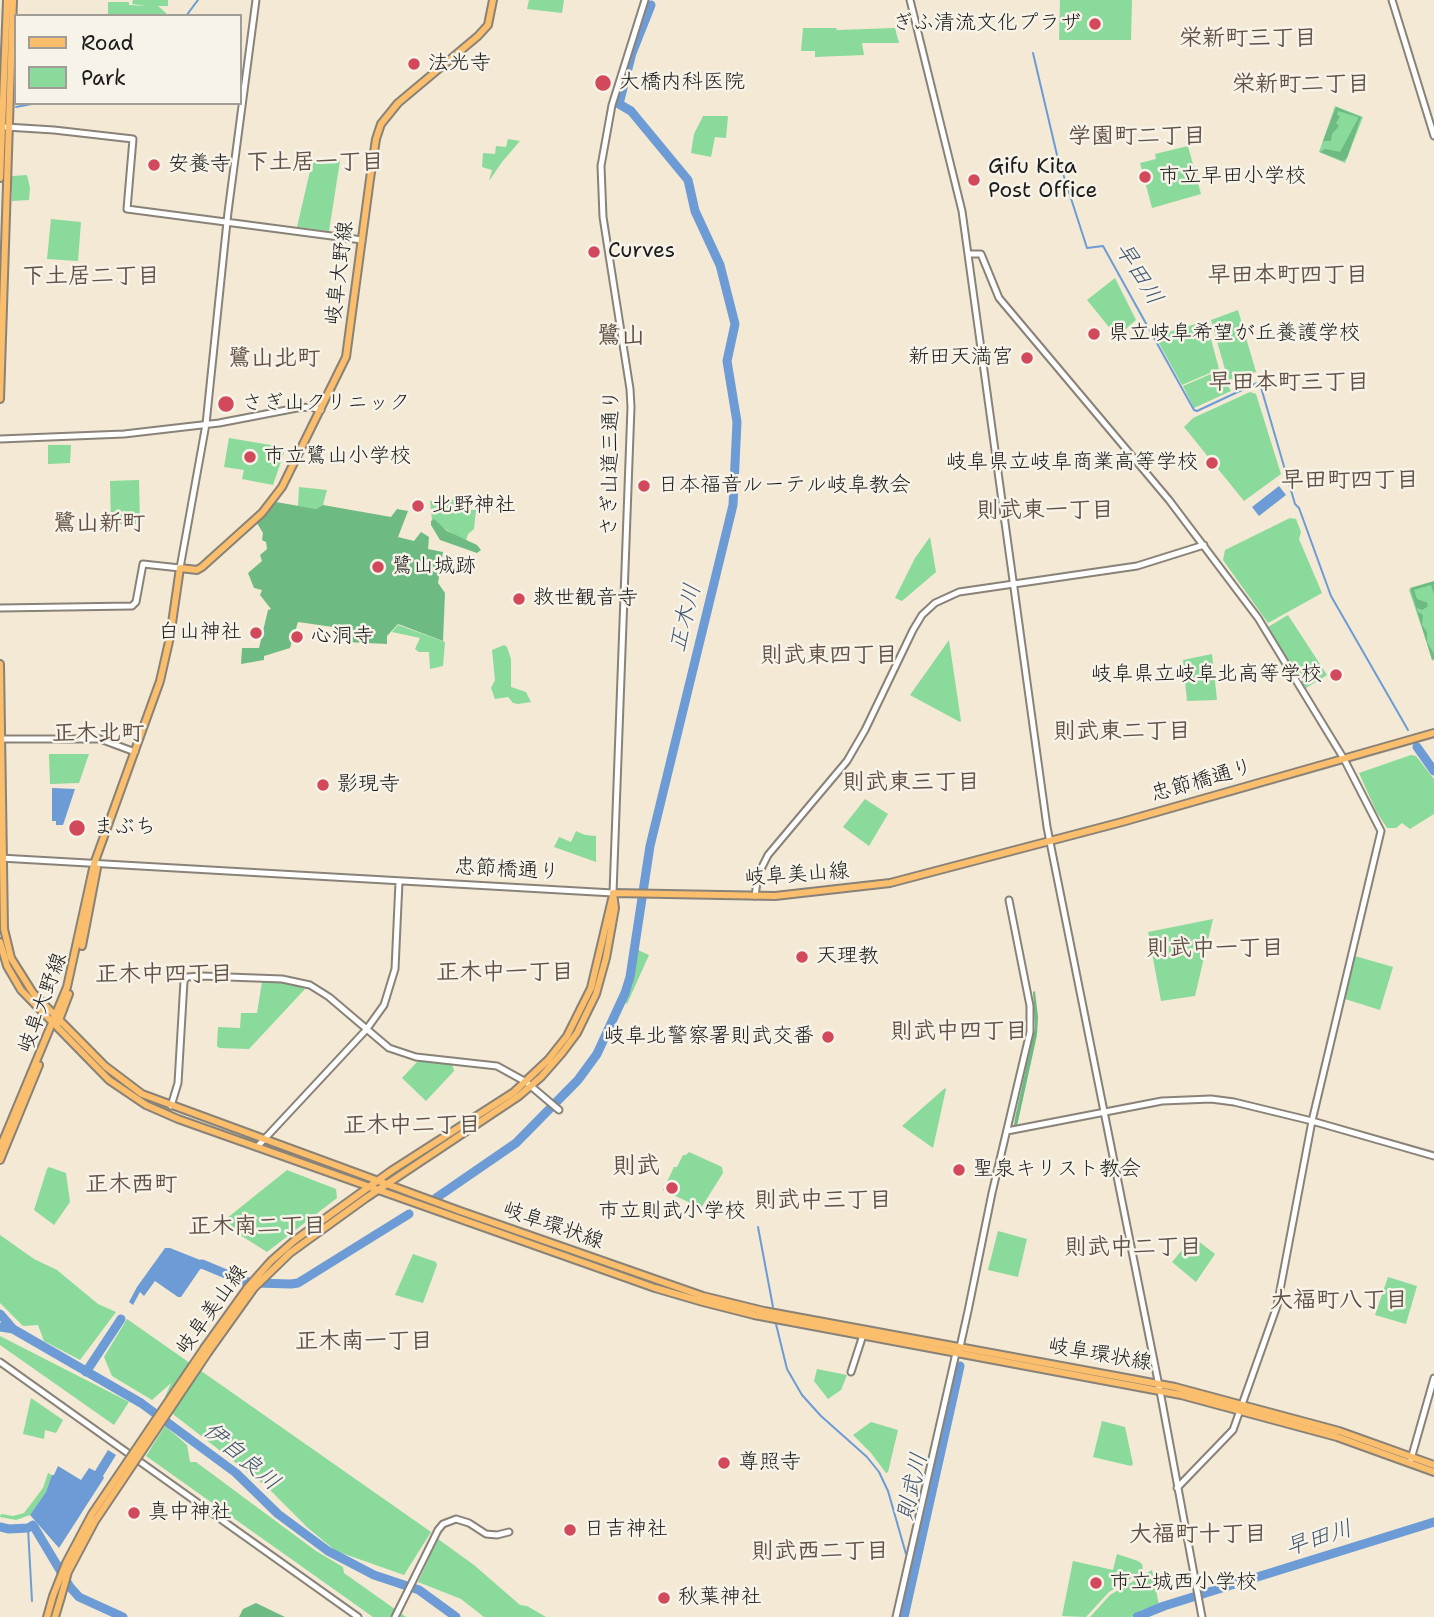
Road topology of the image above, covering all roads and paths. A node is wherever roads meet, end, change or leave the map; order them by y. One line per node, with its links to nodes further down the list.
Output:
1 (7, 0): 8 (main road)
2 (13, 0): 8 (main road)
3 (256, 0): 11 (street)
4 (493, 0): 12 (main road, 岐阜大野線)
5 (645, 0): 32 (street, さぎ山道三通り)
6 (911, 0): 13 (street)
7 (1392, 0): 9 (street)
8 (5, 127): 10 (main road); 11 (street); 14 (main road)
9 (1434, 136)
10 (0, 178)
11 (227, 222): 12 (street); 16 (street)
12 (362, 240): 15 (main road, 岐阜大野線)
13 (969, 254): 18 (street); 20 (street)
14 (0, 399)
15 (321, 410): 16 (street); 19 (main road, 岐阜大野線)
16 (206, 424): 17 (street); 19 (street)
17 (0, 439)
18 (1204, 545): 20 (street); 26 (street)
19 (180, 568): 21 (street); 25 (main road, 岐阜大野線)
20 (1014, 584): 27 (street); 33 (street)
21 (0, 608)
22 (0, 664): 24 (main road, 岐阜環状線)
23 (1434, 733): 26 (main road, 忠節橋通り)
24 (1, 739): 25 (street); 28 (main road, 岐阜環状線)
25 (135, 752): 30 (main road, 岐阜大野線)
26 (1344, 759): 27 (main road, 忠節橋通り); 42 (street)
27 (1050, 841): 29 (main road, 忠節橋通り); 41 (street)
28 (2, 858): 30 (street); 36 (main road, 岐阜環状線)
29 (979, 861): 33 (main road, 岐阜美山線)
30 (96, 865): 31 (street, 忠節橋通り); 36 (main road, 岐阜大野線)
31 (399, 882): 32 (street, 忠節橋通り); 37 (street)
32 (613, 893): 33 (main road, 岐阜美山線); 38 (main road, 岐阜美山線)
33 (755, 896)
34 (1009, 900): 43 (street)
35 (0, 942): 36 (main road, 岐阜環状線)
36 (56, 1022): 39 (main road, 岐阜環状線); 45 (main road, 岐阜大野線); 46 (main road, 岐阜環状線); 48 (main road, 岐阜大野線)
37 (366, 1030): 38 (street); 39 (street); 44 (street)
38 (528, 1084): 40 (street); 49 (main road, 岐阜美山線); 50 (main road, 岐阜美山線)
39 (171, 1106): 44 (main road, 岐阜環状線)
40 (556, 1107)
41 (1104, 1113): 42 (street); 43 (street); 59 (street)
42 (1312, 1121): 47 (street); 61 (street)
43 (1007, 1131): 55 (street)
44 (264, 1139): 46 (street); 49 (main road, 岐阜環状線)
45 (0, 1147)
46 (257, 1147): 51 (main road, 岐阜環状線)
47 (1434, 1156)
48 (0, 1160)
49 (379, 1180): 50 (main road, 岐阜環状線); 51 (main road, 岐阜美山線)
50 (388, 1184): 52 (main road, 岐阜美山線); 55 (main road, 岐阜環状線)
51 (370, 1186): 52 (main road, 岐阜環状線); 54 (main road, 岐阜美山線)
52 (380, 1189): 53 (main road, 岐阜環状線); 54 (main road, 岐阜美山線)
53 (863, 1335): 55 (main road, 岐阜環状線); 57 (street)
54 (207, 1349): 67 (main road, 岐阜美山線, bridge)
55 (958, 1350): 59 (main road, 岐阜環状線); 60 (main road, 岐阜環状線); 72 (street)
56 (0, 1362): 70 (street)
57 (851, 1373)
58 (1434, 1378): 62 (street)
59 (1158, 1383): 60 (street); 61 (main road, 岐阜環状線)
60 (1160, 1391): 61 (main road, 岐阜環状線); 65 (street)
61 (1241, 1407): 62 (main road, 岐阜環状線); 65 (street)
62 (1411, 1460): 63 (main road, 岐阜環状線); 64 (main road, 岐阜環状線)
63 (1434, 1465)
64 (1434, 1472)
65 (1177, 1488): 73 (street)
66 (509, 1532): 71 (street)
67 (57, 1596): 68 (main road, 岐阜美山線); 69 (main road, 岐阜美山線)
68 (47, 1617)
69 (55, 1617)
70 (358, 1617)
71 (395, 1617)
72 (896, 1617)
73 (1202, 1617)

